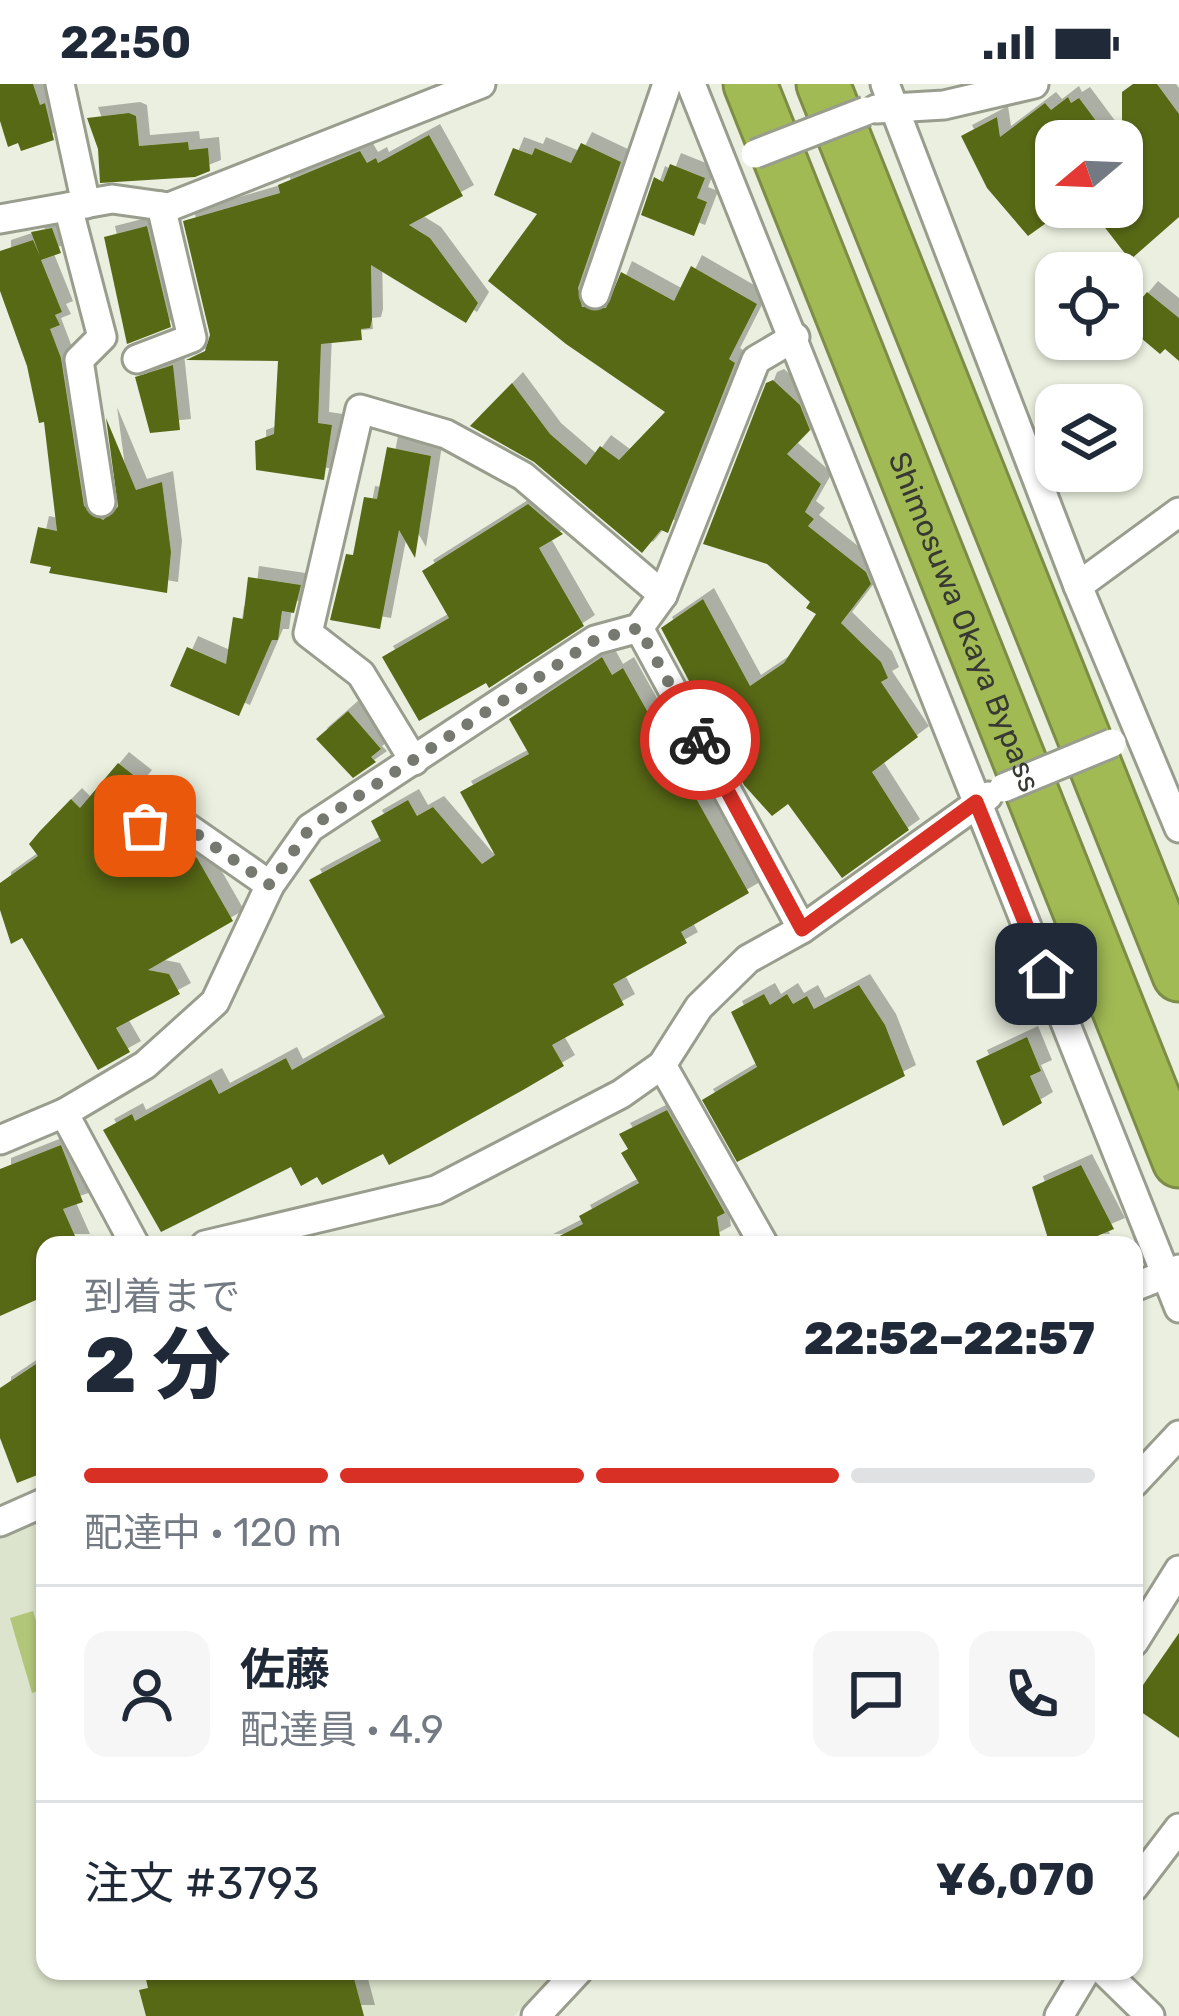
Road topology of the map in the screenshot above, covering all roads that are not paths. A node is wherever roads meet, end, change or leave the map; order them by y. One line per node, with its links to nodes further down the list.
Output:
1 (60, 84): 10 (street)
2 (481, 84): 11 (street)
3 (667, 84): 13 (street)
4 (691, 84): 9 (street)
5 (750, 84): 32 (highway, Shimosuwa Okaya Bypass)
6 (823, 84): 28 (highway)
7 (1034, 84): 8 (street)
8 (881, 100): 9 (street, bridge); 18 (street)
9 (728, 167): 14 (street)
10 (77, 205): 11 (street); 12 (street); 16 (street)
11 (160, 206): 15 (street)
12 (0, 219)
13 (595, 294)
14 (795, 337): 19 (street); 23 (street)
15 (137, 359)
16 (101, 502)
17 (1179, 512): 18 (street)
18 (1078, 586): 21 (street)
19 (663, 595): 20 (street); 22 (street)
20 (639, 628): 22 (street); 27 (street)
21 (1142, 730): 23 (street, bridge); 24 (street)
22 (414, 761): 26 (street)
23 (976, 802): 27 (street); 36 (street)
24 (1177, 818)
25 (124, 841): 26 (street)
26 (270, 885): 30 (street)
27 (802, 929): 29 (street)
28 (1179, 975)
29 (662, 1065): 34 (street); 35 (street)
30 (64, 1113): 31 (street); 33 (street)
31 (0, 1140)
32 (1179, 1161)
33 (130, 1236)
34 (243, 1236)
35 (759, 1236)
36 (1173, 1272): 37 (street); 38 (street)
37 (1143, 1284)
38 (1179, 1308)
39 (1179, 1436): 40 (street)
40 (1143, 1474)
41 (36, 1506): 42 (street)
42 (0, 1522)
43 (1179, 1570): 44 (street)
44 (1143, 1628)
45 (1179, 1828): 46 (street)
46 (1143, 1875)
47 (570, 1980): 50 (street)
48 (1081, 1980): 51 (street)
49 (1113, 1980): 52 (street)
50 (536, 2016)
51 (1059, 2016)
52 (1150, 2016)

